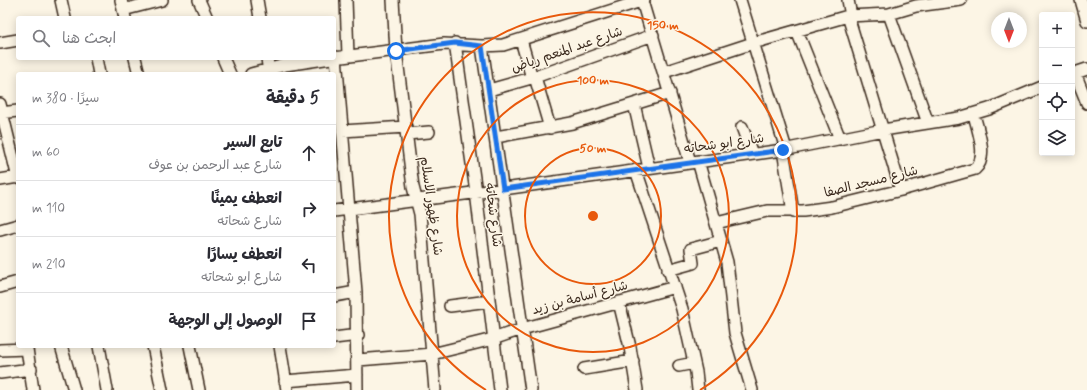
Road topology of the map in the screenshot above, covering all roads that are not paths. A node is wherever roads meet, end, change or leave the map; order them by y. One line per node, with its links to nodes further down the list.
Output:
1 (61, 0): 14 (street)
2 (162, 0): 12 (street)
3 (199, 0): 15 (street)
4 (257, 0): 16 (street)
5 (346, 0): 28 (street)
6 (392, 0): 27 (street, شارع ظهور الاسلام)
7 (643, 0): 20 (street); 22 (street)
8 (740, 0): 25 (street)
9 (848, 0): 17 (street)
10 (961, 0): 13 (street)
11 (1081, 0): 18 (street)
12 (123, 9)
13 (889, 14): 17 (street); 55 (street)
14 (65, 16)
15 (206, 16)
16 (260, 16)
17 (849, 16): 19 (street); 59 (street)
18 (1087, 21)
19 (797, 31): 25 (street); 63 (street)
20 (653, 36): 42 (street); 45 (street, شارع عبد المنعم رياض)
21 (16, 40): 23 (street)
22 (520, 40): 26 (street); 45 (street)
23 (0, 43)
24 (455, 43): 26 (street); 27 (street); 74 (street, شارع شحاته)
25 (753, 44): 42 (street); 64 (street)
26 (482, 46): 48 (street, شارع شحاته)
27 (396, 51): 28 (street); 60 (street, شارع ظهور الاسلام)
28 (348, 56): 29 (street)
29 (336, 58)
30 (96, 60): 37 (street)
31 (136, 60): 38 (street)
32 (224, 60): 39 (street)
33 (319, 60): 35 (street)
34 (334, 60): 41 (street)
35 (268, 67): 40 (street)
36 (1087, 69): 43 (street)
37 (99, 72)
38 (138, 72)
39 (229, 72)
40 (256, 72)
41 (335, 72)
42 (664, 72): 49 (street)
43 (1075, 74)
44 (1075, 76): 50 (street)
45 (534, 77): 48 (street, شارع عبد المنعم رياض); 58 (street)
46 (336, 85): 56 (street)
47 (1039, 88): 54 (street, شارع ابو شحاته)
48 (489, 90): 62 (street, شارع شحاته)
49 (670, 93): 51 (street); 66 (street)
50 (1087, 103)
51 (634, 104): 58 (street); 67 (street)
52 (1, 110): 53 (street); 68 (street)
53 (16, 111)
54 (974, 114): 55 (street, شارع ابو شحاته); 73 (street, شارع مسجد الصفا)
55 (928, 123): 59 (street, شارع ابو شحاته)
56 (339, 125): 60 (street); 76 (street)
57 (742, 127): 65 (street)
58 (550, 128): 62 (street)
59 (883, 130): 63 (street, شارع ابو شحاته); 73 (street)
60 (406, 131): 61 (street); 75 (street, شارع ظهور الاسلام)
61 (429, 132)
62 (496, 137): 72 (street, شارع شحاته)
63 (840, 139): 64 (street, شارع ابو شحاته)
64 (784, 149): 65 (street, شارع ابو شحاته); 78 (street)
65 (752, 154): 66 (street, شارع ابو شحاته)
66 (694, 162): 67 (street, شارع ابو شحاته); 79 (street)
67 (649, 168): 69 (street, شارع ابو شحاته)
68 (16, 169)
69 (636, 170): 72 (street, شارع ابو شحاته); 83 (street)
70 (16, 177): 71 (street)
71 (0, 180)
72 (503, 189): 74 (street, شارع ابو شحاته); 92 (street, شارع شحاته)
73 (901, 190): 78 (street, شارع مسجد الصفا)
74 (476, 192): 75 (street, شارع ابو شحاته); 89 (street, شارع شحاته)
75 (416, 200): 76 (street, شارع ابو شحاته); 104 (street, شارع ظهور الاسلام)
76 (348, 209): 77 (street, شارع ابو شحاته); 87 (street)
77 (336, 211)
78 (793, 212): 79 (street, شارع مسجد الصفا)
79 (716, 223): 82 (street)
80 (16, 226): 81 (street)
81 (0, 230)
82 (721, 241): 83 (street); 125 (street)
83 (668, 270): 86 (street)
84 (16, 283): 85 (street)
85 (0, 287)
86 (675, 287): 90 (street, شارع أسامة بن زيد); 107 (street)
87 (356, 292): 88 (street); 93 (street)
88 (336, 296)
89 (489, 301): 91 (street); 95 (street, شارع شحاته)
90 (619, 302): 92 (street, شارع أسامة بن زيد); 106 (street)
91 (450, 306)
92 (522, 328): 95 (street, شارع أسامة بن زيد); 122 (street, شارع شحاته)
93 (358, 335): 94 (street); 105 (street)
94 (336, 338)
95 (493, 339): 104 (street, شارع أسامة بن زيد); 121 (street, شارع شحاته)
96 (21, 348): 103 (street)
97 (32, 348): 109 (street)
98 (61, 348): 115 (street)
99 (99, 348): 116 (street)
100 (153, 348): 117 (street)
101 (190, 348): 118 (street)
102 (280, 348): 113 (street)
103 (0, 350)
104 (432, 354): 105 (street, شارع أسامة بن زيد); 120 (street, شارع ظهور الاسلام)
105 (358, 360): 112 (street)
106 (633, 361): 110 (street); 123 (street)
107 (694, 363): 108 (street); 124 (street)
108 (679, 366)
109 (31, 369): 111 (street); 114 (street)
110 (584, 369)
111 (0, 373)
112 (357, 375): 113 (street); 119 (street)
113 (286, 385)
114 (33, 390)
115 (74, 390)
116 (107, 390)
117 (162, 390)
118 (199, 390)
119 (357, 390)
120 (435, 390)
121 (500, 390)
122 (531, 390)
123 (637, 390)
124 (698, 390)
125 (752, 390)

